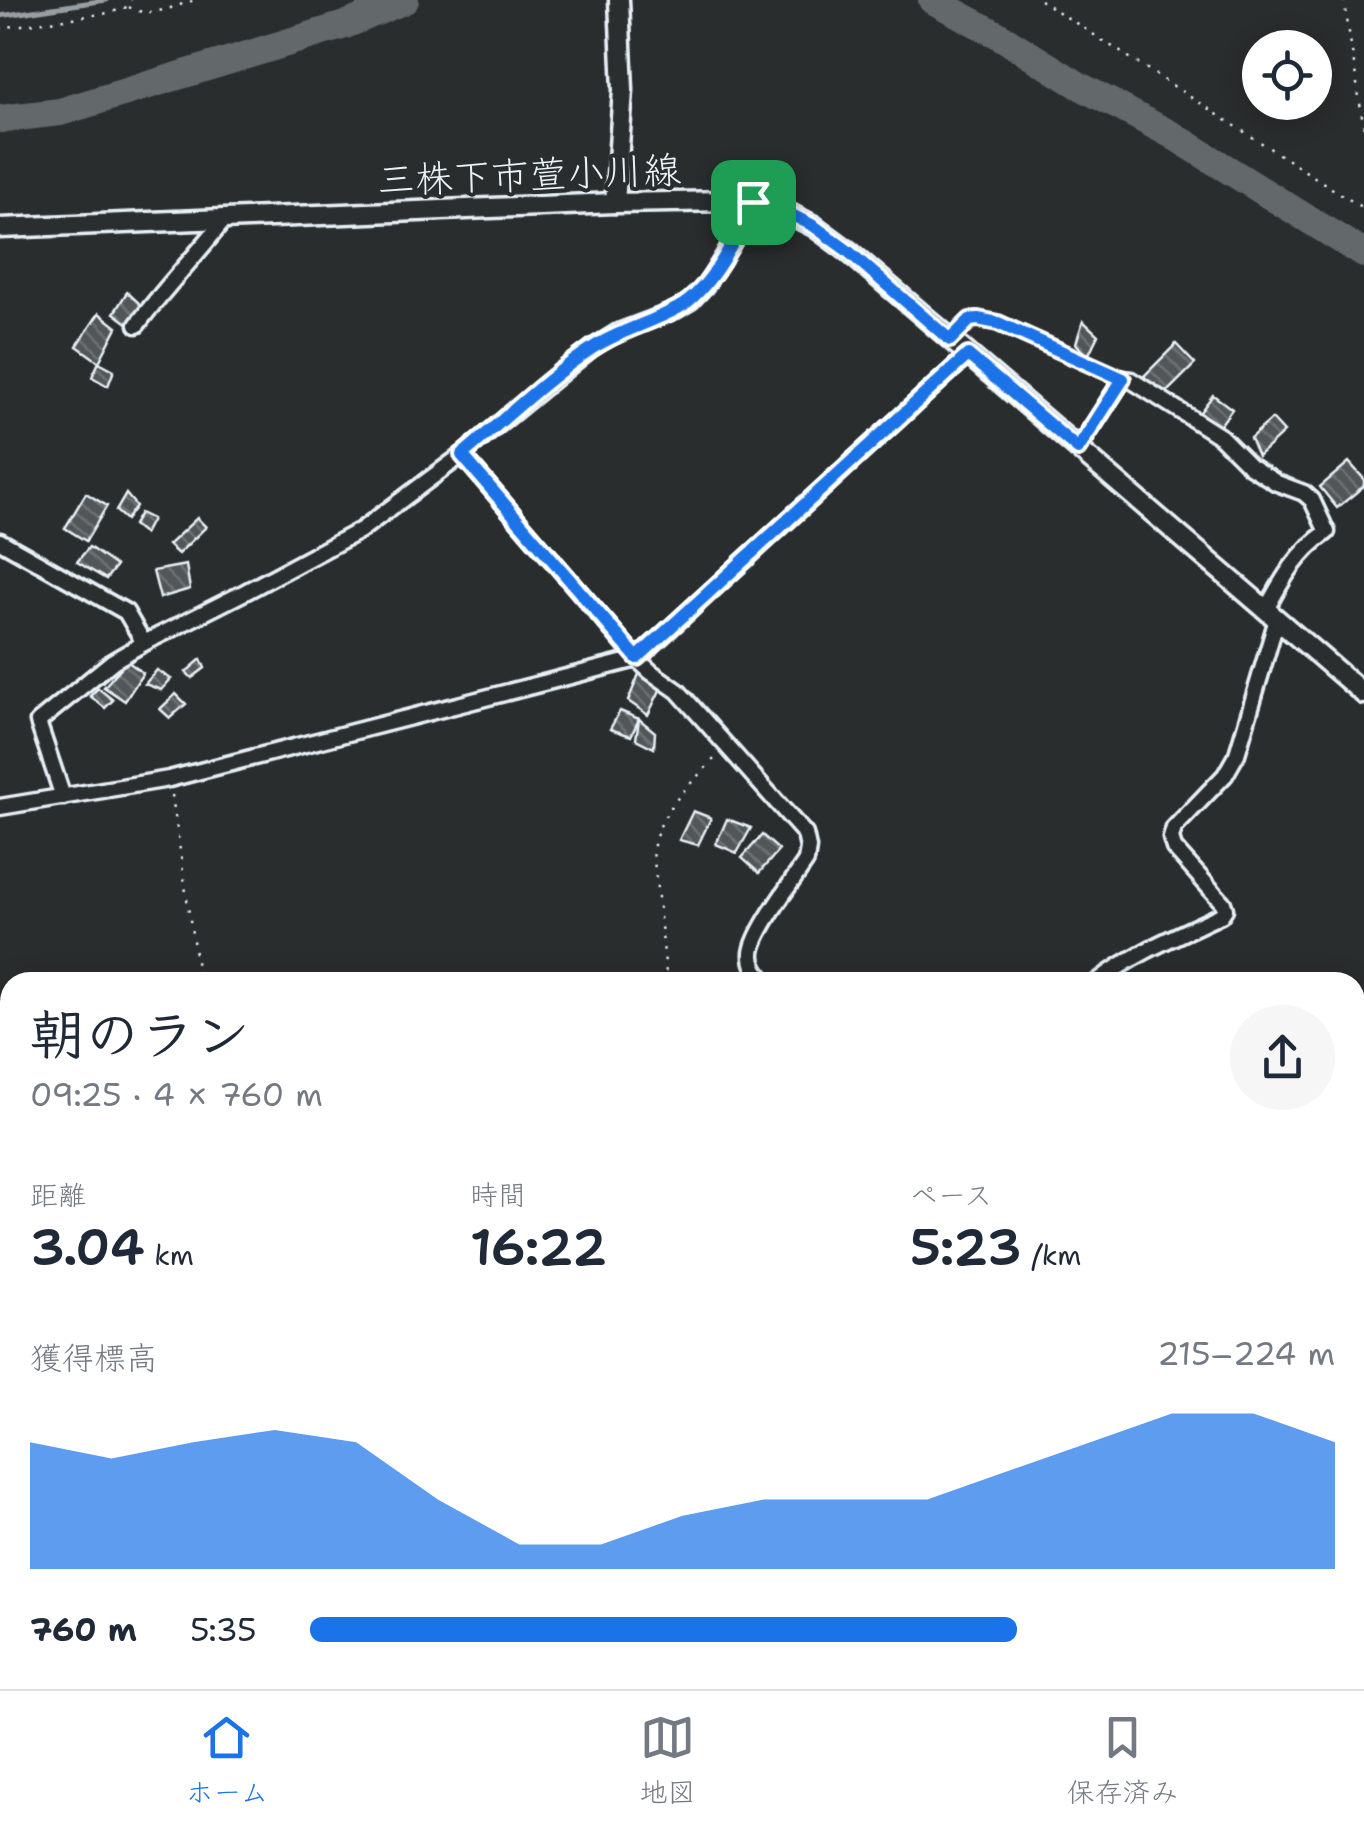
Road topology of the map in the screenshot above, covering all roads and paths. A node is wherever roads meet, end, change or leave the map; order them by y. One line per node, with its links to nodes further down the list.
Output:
1 (132, 0): 5 (path)
2 (195, 0): 5 (path)
3 (1040, 0): 11 (path)
4 (1344, 0): 8 (path)
5 (127, 7): 7 (path)
6 (620, 8): 10 (main road)
7 (0, 28)
8 (1364, 129)
9 (753, 202): 10 (main road, 三株下市萱小川線); 15 (main road, 三株下市萱小川線); 19 (street)
10 (615, 204): 12 (main road, 三株下市萱小川線)
11 (1364, 209)
12 (224, 220): 13 (main road, 三株下市萱小川線); 14 (street)
13 (0, 228)
14 (137, 325)
15 (950, 340): 16 (main road, 三株下市萱小川線); 17 (path)
16 (968, 355): 18 (main road, 三株下市萱小川線); 23 (street)
17 (1123, 379): 18 (street); 21 (street)
18 (1078, 449): 21 (main road, 三株下市萱小川線)
19 (468, 462): 22 (street); 23 (street)
20 (0, 541): 22 (street)
21 (1272, 614): 24 (main road, 三株下市萱小川線); 32 (street)
22 (144, 643): 27 (street)
23 (637, 658): 25 (street); 26 (street)
24 (1364, 694)
25 (728, 745): 30 (path); 31 (street)
26 (169, 779): 27 (street); 29 (path)
27 (63, 797): 28 (street)
28 (0, 807)
29 (198, 972)
30 (666, 972)
31 (757, 972)
32 (1111, 972)

